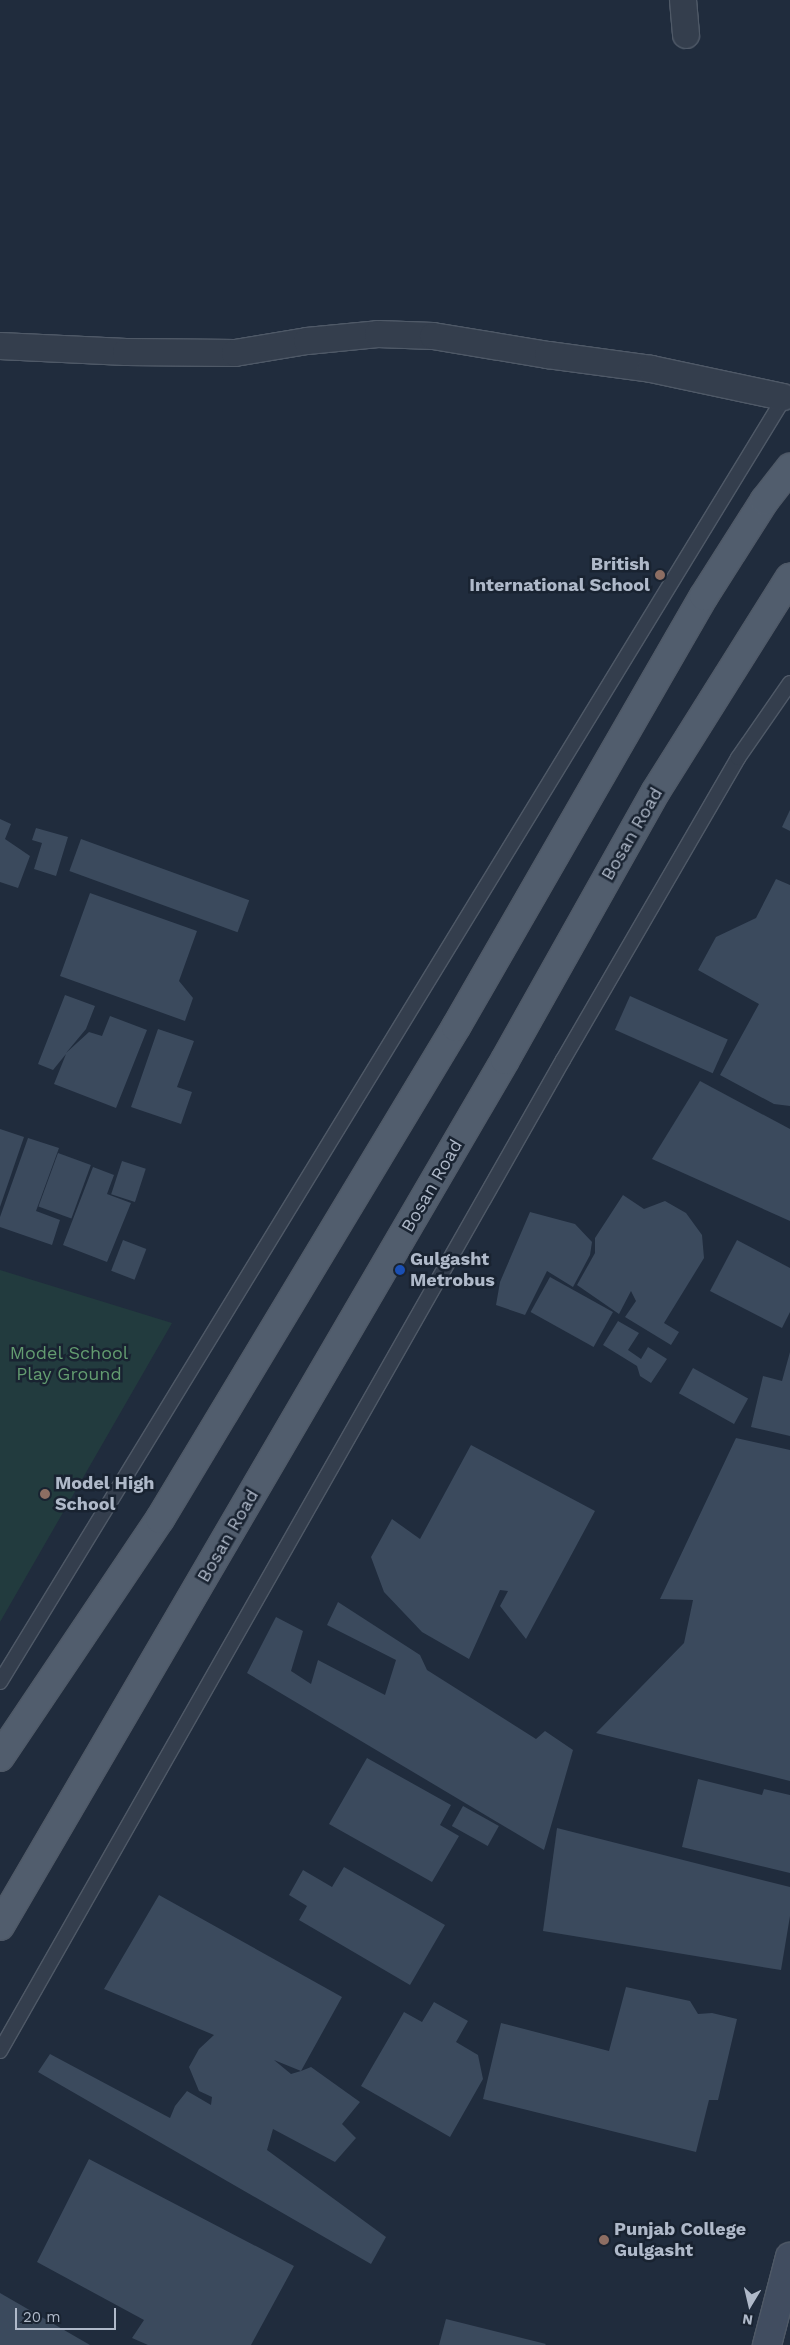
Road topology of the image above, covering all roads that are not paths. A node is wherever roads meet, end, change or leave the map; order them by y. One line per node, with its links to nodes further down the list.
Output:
1 (683, 0): 2 (street)
2 (686, 35)
3 (0, 346): 4 (street)
4 (787, 394): 8 (lane)
5 (790, 468): 9 (main road)
6 (790, 577): 10 (main road, Bosan Road)
7 (790, 683): 11 (lane)
8 (0, 1682)
9 (0, 1757)
10 (0, 1926)
11 (0, 2050)
12 (790, 2257): 13 (street)
13 (767, 2345)

